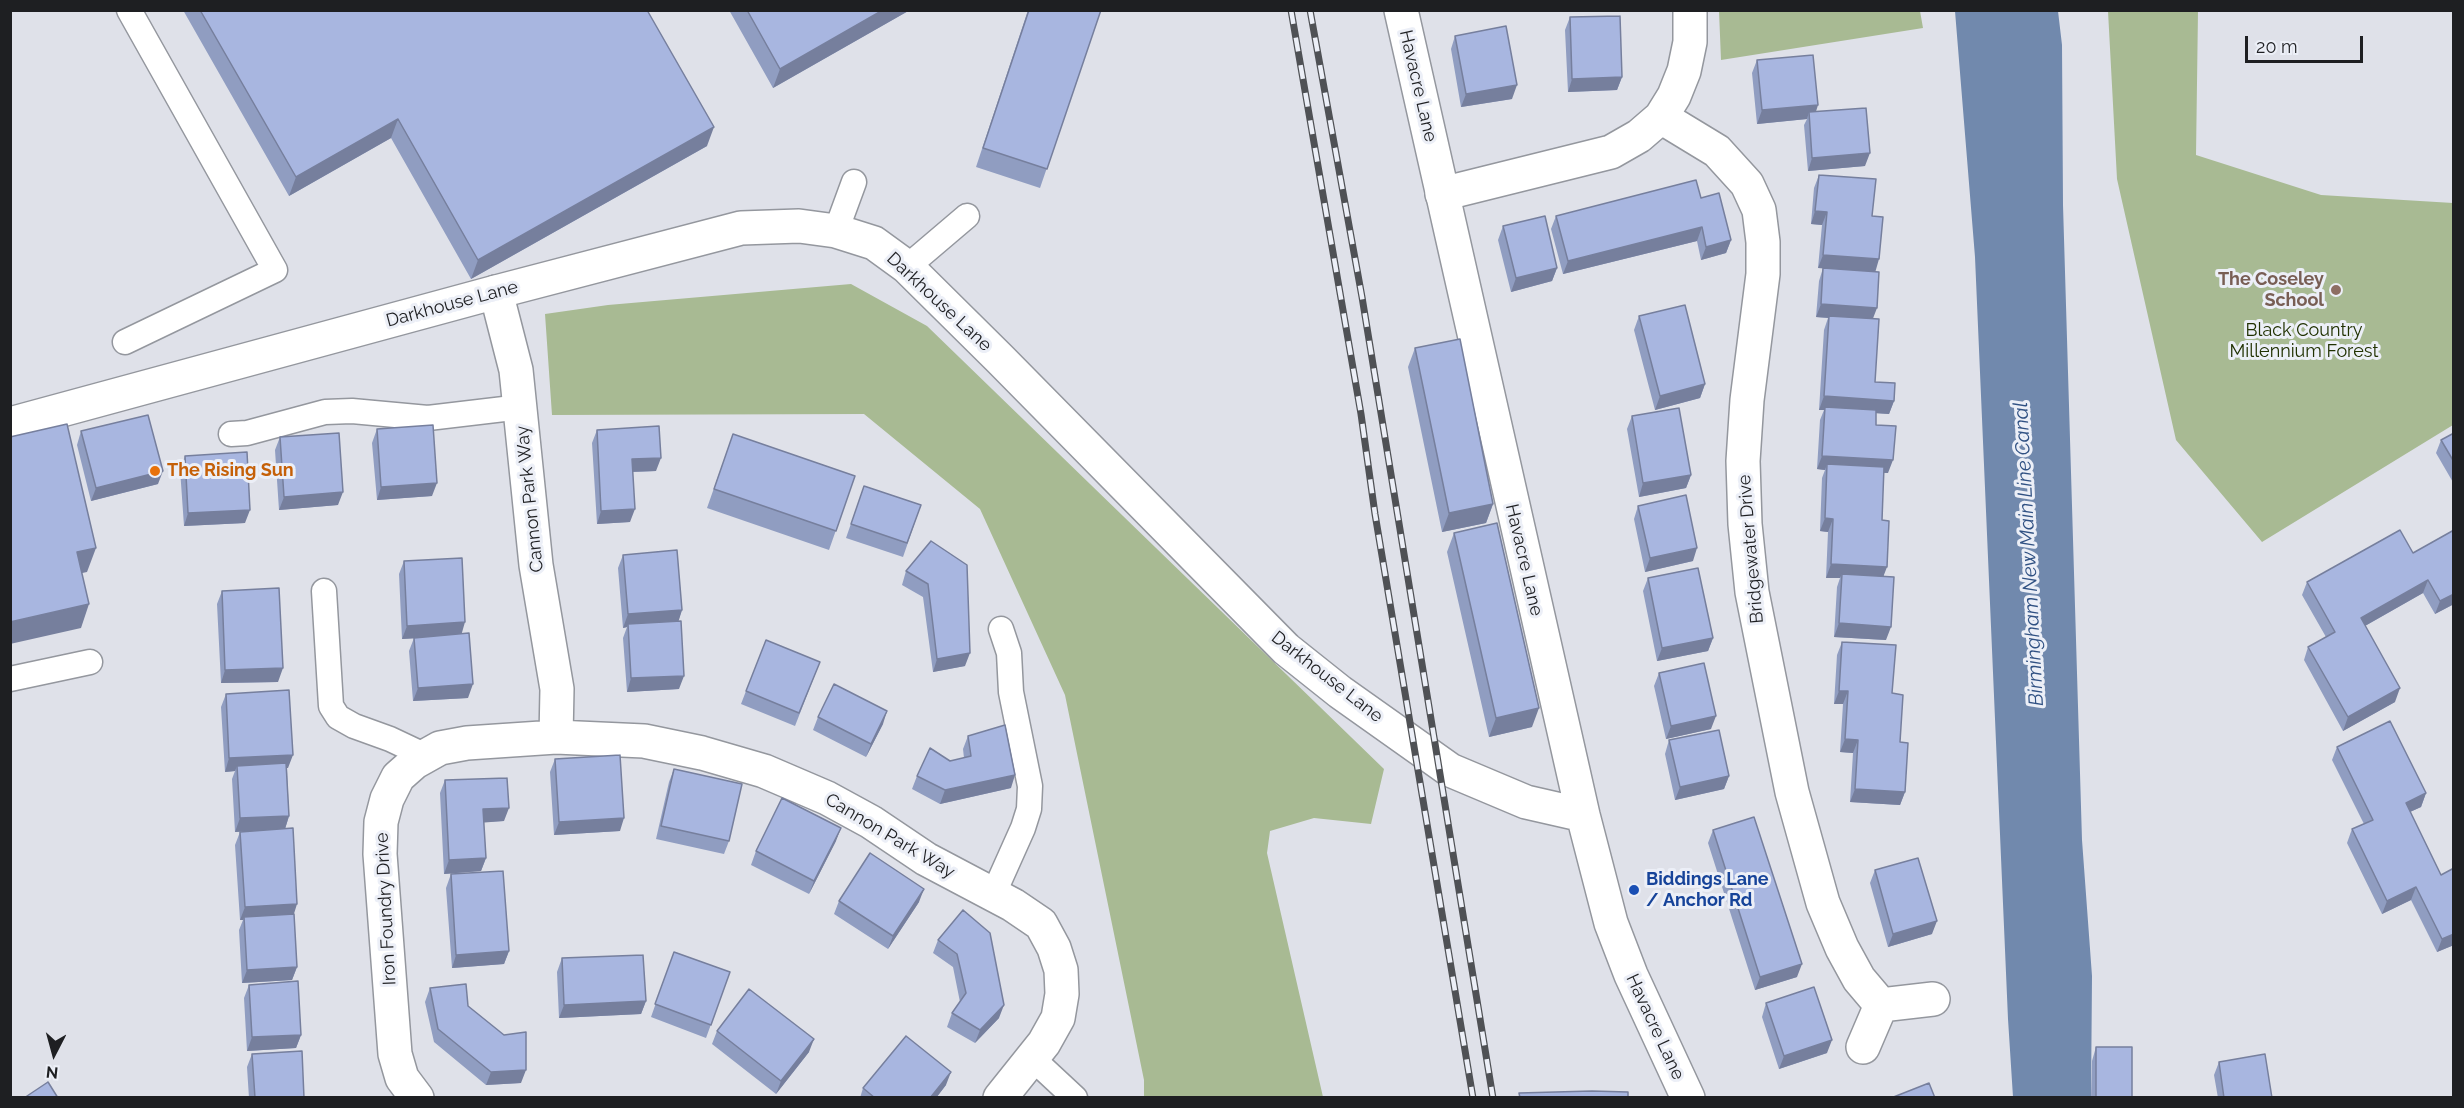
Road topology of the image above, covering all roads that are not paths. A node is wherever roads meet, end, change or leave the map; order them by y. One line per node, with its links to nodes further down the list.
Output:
1 (129, 10): 11 (lane)
2 (1401, 10): 6 (street, Havacre Lane)
3 (1690, 10): 4 (street)
4 (1661, 117): 6 (street); 24 (street, Bridgewater Drive)
5 (854, 182): 8 (lane)
6 (1442, 194): 21 (street, Havacre Lane)
7 (967, 216): 9 (lane)
8 (836, 231): 9 (street, Darkhouse Lane); 10 (street, Darkhouse Lane)
9 (907, 267): 21 (street, Darkhouse Lane)
10 (496, 292): 12 (street, Cannon Park Way); 13 (street, Darkhouse Lane)
11 (124, 342)
12 (521, 407): 14 (lane); 19 (street, Cannon Park Way)
13 (10, 424)
14 (231, 434)
15 (324, 591): 20 (lane)
16 (1001, 629): 22 (lane)
17 (90, 662): 18 (lane)
18 (10, 679)
19 (556, 737): 20 (street, Iron Foundry Drive); 22 (street, Cannon Park Way)
20 (426, 756): 27 (street, Iron Foundry Drive)
21 (1582, 815): 30 (street, Havacre Lane)
22 (993, 896): 26 (street, Cannon Park Way)
23 (1932, 999): 24 (street)
24 (1881, 1005): 25 (street)
25 (1863, 1047)
26 (1032, 1058): 28 (street, Cannon Park Way); 29 (lane)
27 (417, 1098)
28 (1000, 1098)
29 (1074, 1098)
30 (1688, 1098)

